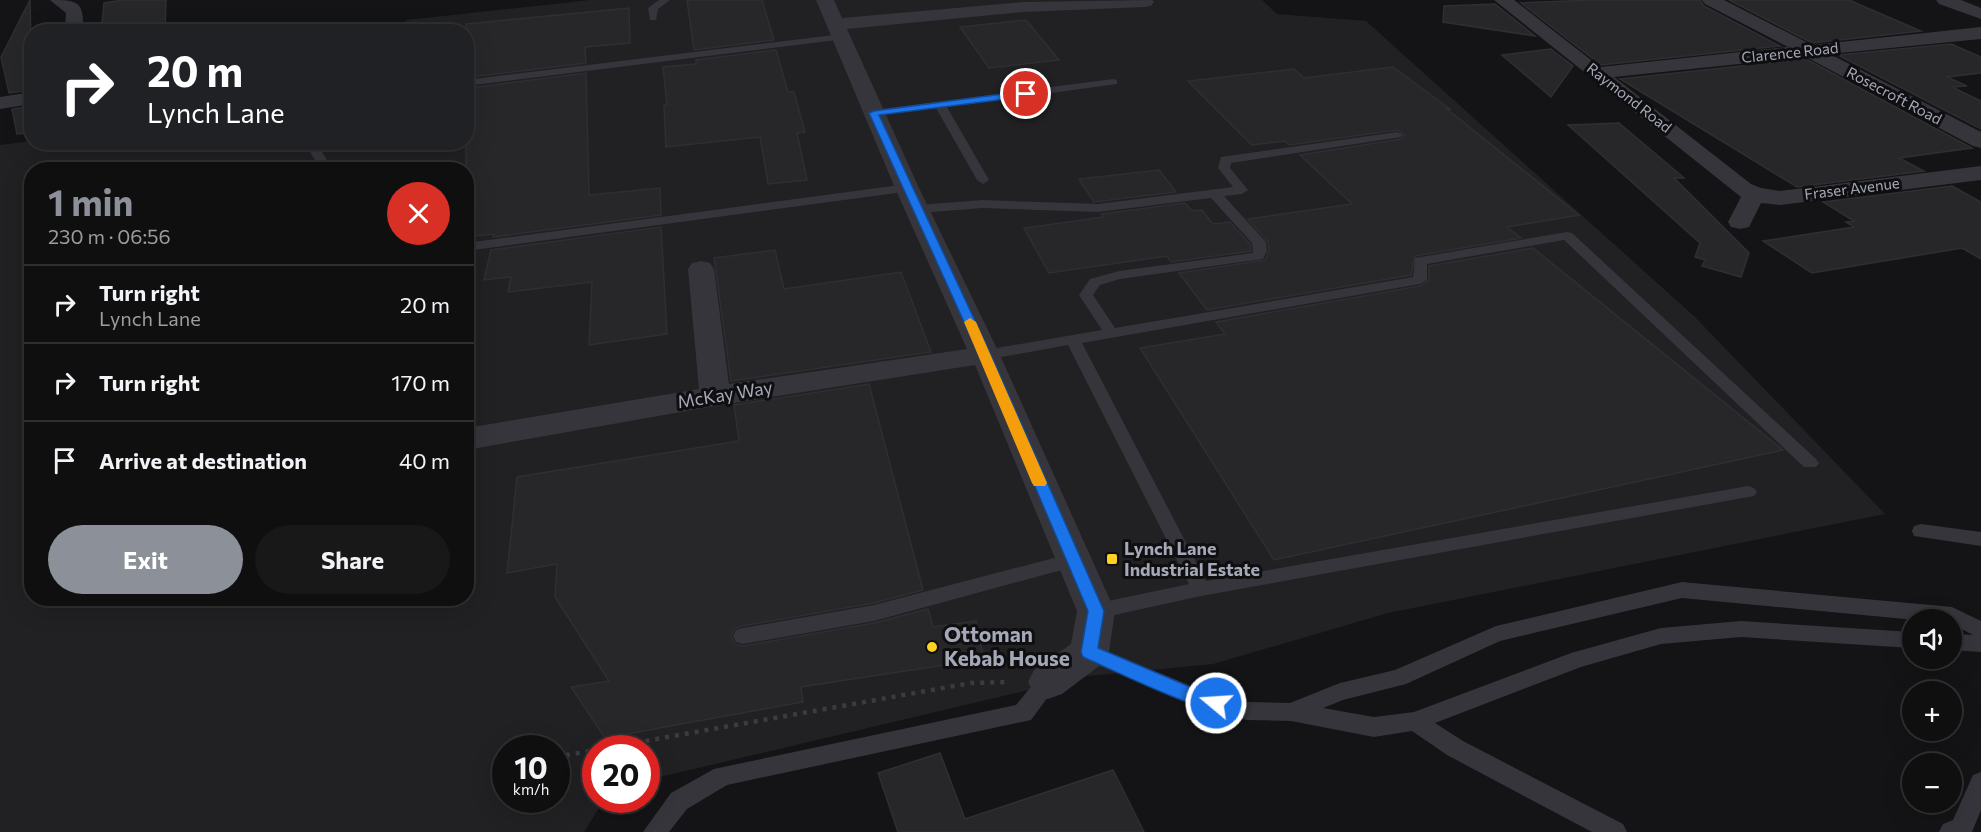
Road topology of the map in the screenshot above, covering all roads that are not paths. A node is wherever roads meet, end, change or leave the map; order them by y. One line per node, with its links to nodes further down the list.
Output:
1 (60, 0): 10 (street)
2 (665, 0): 8 (lane)
3 (1503, 0): 13 (street, Raymond Road)
4 (1711, 0): 12 (street, Rosecroft Road)
5 (1945, 0): 7 (street)
6 (1145, 2): 9 (street)
7 (1981, 14)
8 (653, 18)
9 (834, 20): 14 (lane); 19 (street)
10 (74, 24)
11 (1981, 33): 12 (street, Clarence Road)
12 (1809, 51): 13 (street, Clarence Road); 21 (street, Rosecroft Road)
13 (1598, 74): 25 (street, Raymond Road)
14 (474, 78)
15 (1113, 82): 18 (lane)
16 (24, 99): 17 (street)
17 (0, 103)
18 (940, 105): 19 (lane); 23 (lane)
19 (874, 113): 26 (street)
20 (1397, 135): 24 (lane)
21 (1981, 141)
22 (1981, 172): 25 (street, Fraser Avenue)
23 (983, 180)
24 (1214, 193): 26 (lane); 30 (lane)
25 (1755, 195): 27 (street)
26 (913, 198): 28 (lane); 32 (street)
27 (1740, 222)
28 (474, 246)
29 (701, 269): 33 (street)
30 (1112, 333): 31 (lane); 35 (lane)
31 (1073, 341): 32 (lane); 40 (lane)
32 (985, 355): 33 (street, McKay Way); 39 (street)
33 (715, 396): 34 (street, McKay Way)
34 (474, 438)
35 (1810, 463)
36 (1748, 492): 40 (lane)
37 (1921, 531): 38 (lane)
38 (1981, 539)
39 (1073, 560): 41 (street); 43 (lane)
40 (1201, 589): 41 (lane)
41 (1096, 611): 47 (street)
42 (1981, 630): 49 (lane)
43 (743, 636)
44 (1902, 639): 50 (lane)
45 (1962, 643): 46 (lane)
46 (1981, 644)
47 (1089, 652): 48 (street); 49 (lane)
48 (1048, 682): 52 (lane)
49 (1291, 712): 50 (lane)
50 (1415, 721): 53 (lane)
51 (1981, 782): 54 (lane)
52 (655, 832)
53 (1615, 832)
54 (1951, 832)

